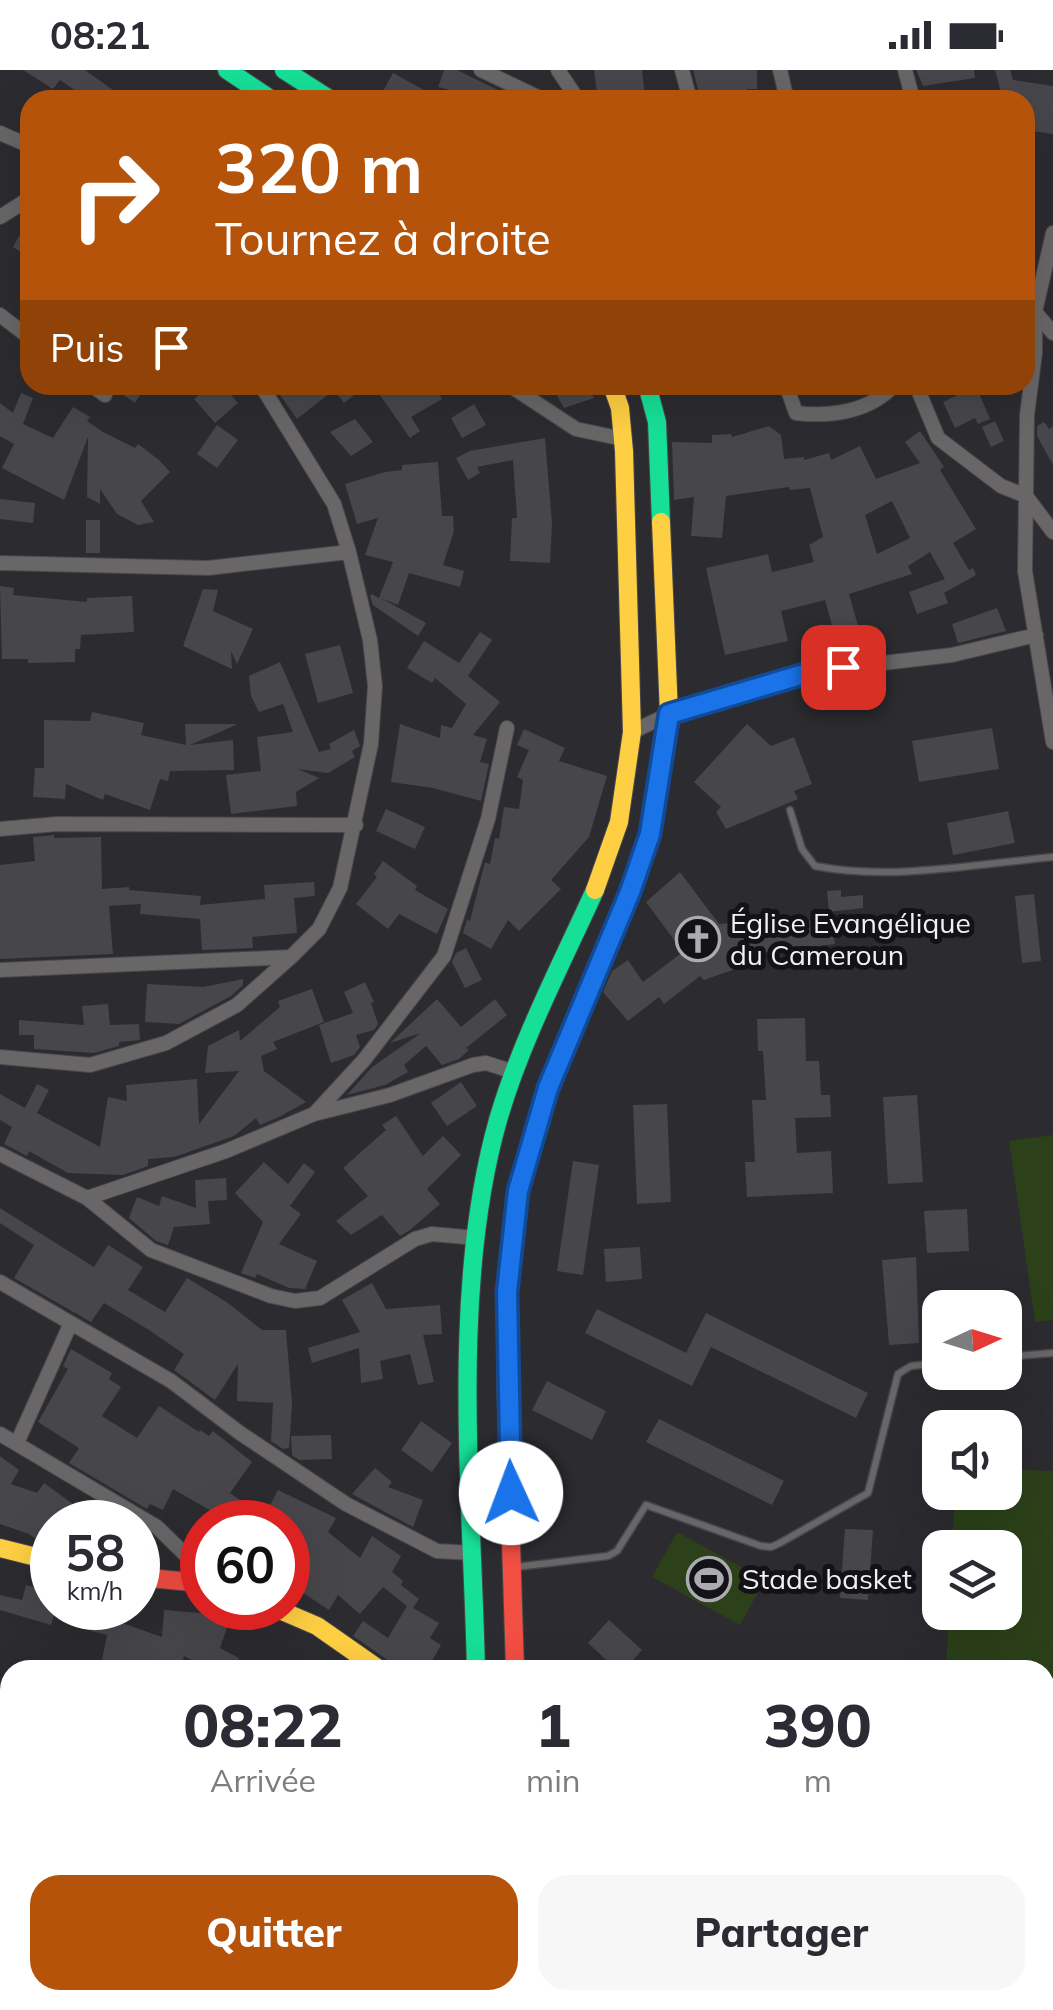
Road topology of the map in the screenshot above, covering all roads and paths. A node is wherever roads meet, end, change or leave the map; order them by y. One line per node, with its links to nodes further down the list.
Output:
1 (227, 70): 4 (main road)
2 (284, 70): 5 (main road)
3 (481, 70): 6 (street)
4 (257, 90)
5 (315, 90)
6 (523, 90)
7 (1053, 232): 8 (street)
8 (1035, 294)
9 (267, 395): 20 (street)
10 (524, 395): 17 (street)
11 (615, 395): 17 (main road)
12 (650, 395): 23 (main road)
13 (790, 395): 14 (street)
14 (885, 395)
15 (920, 395): 18 (street)
16 (1031, 395): 18 (street)
17 (623, 439): 25 (main road)
18 (1026, 496): 19 (street); 22 (street)
19 (1053, 532)
20 (350, 552): 21 (street); 28 (street)
21 (0, 563)
22 (1036, 635): 23 (street); 26 (street)
23 (669, 714): 25 (street); 50 (main road)
24 (507, 728): 35 (street)
25 (632, 732): 34 (main road)
26 (1053, 742)
27 (790, 810): 30 (lane)
28 (356, 824): 29 (street); 31 (street)
29 (0, 829)
30 (1053, 857)
31 (291, 957): 32 (street); 33 (street)
32 (0, 970)
33 (0, 1057)
34 (514, 1072): 35 (street); 38 (main road)
35 (314, 1114): 37 (street)
36 (0, 1154): 37 (street)
37 (87, 1198): 38 (street)
38 (476, 1238): 48 (main road)
39 (0, 1282): 40 (street)
40 (70, 1325): 45 (street); 48 (street)
41 (1053, 1352): 42 (lane)
42 (1022, 1355)
43 (922, 1365): 50 (lane)
44 (0, 1434): 45 (street)
45 (17, 1444): 47 (street)
46 (0, 1548): 49 (main road)
47 (180, 1549)
48 (472, 1552): 53 (main road)
49 (30, 1555)
50 (514, 1567): 54 (main road)
51 (310, 1623): 52 (main road)
52 (366, 1660)
53 (476, 1660)
54 (515, 1660)

